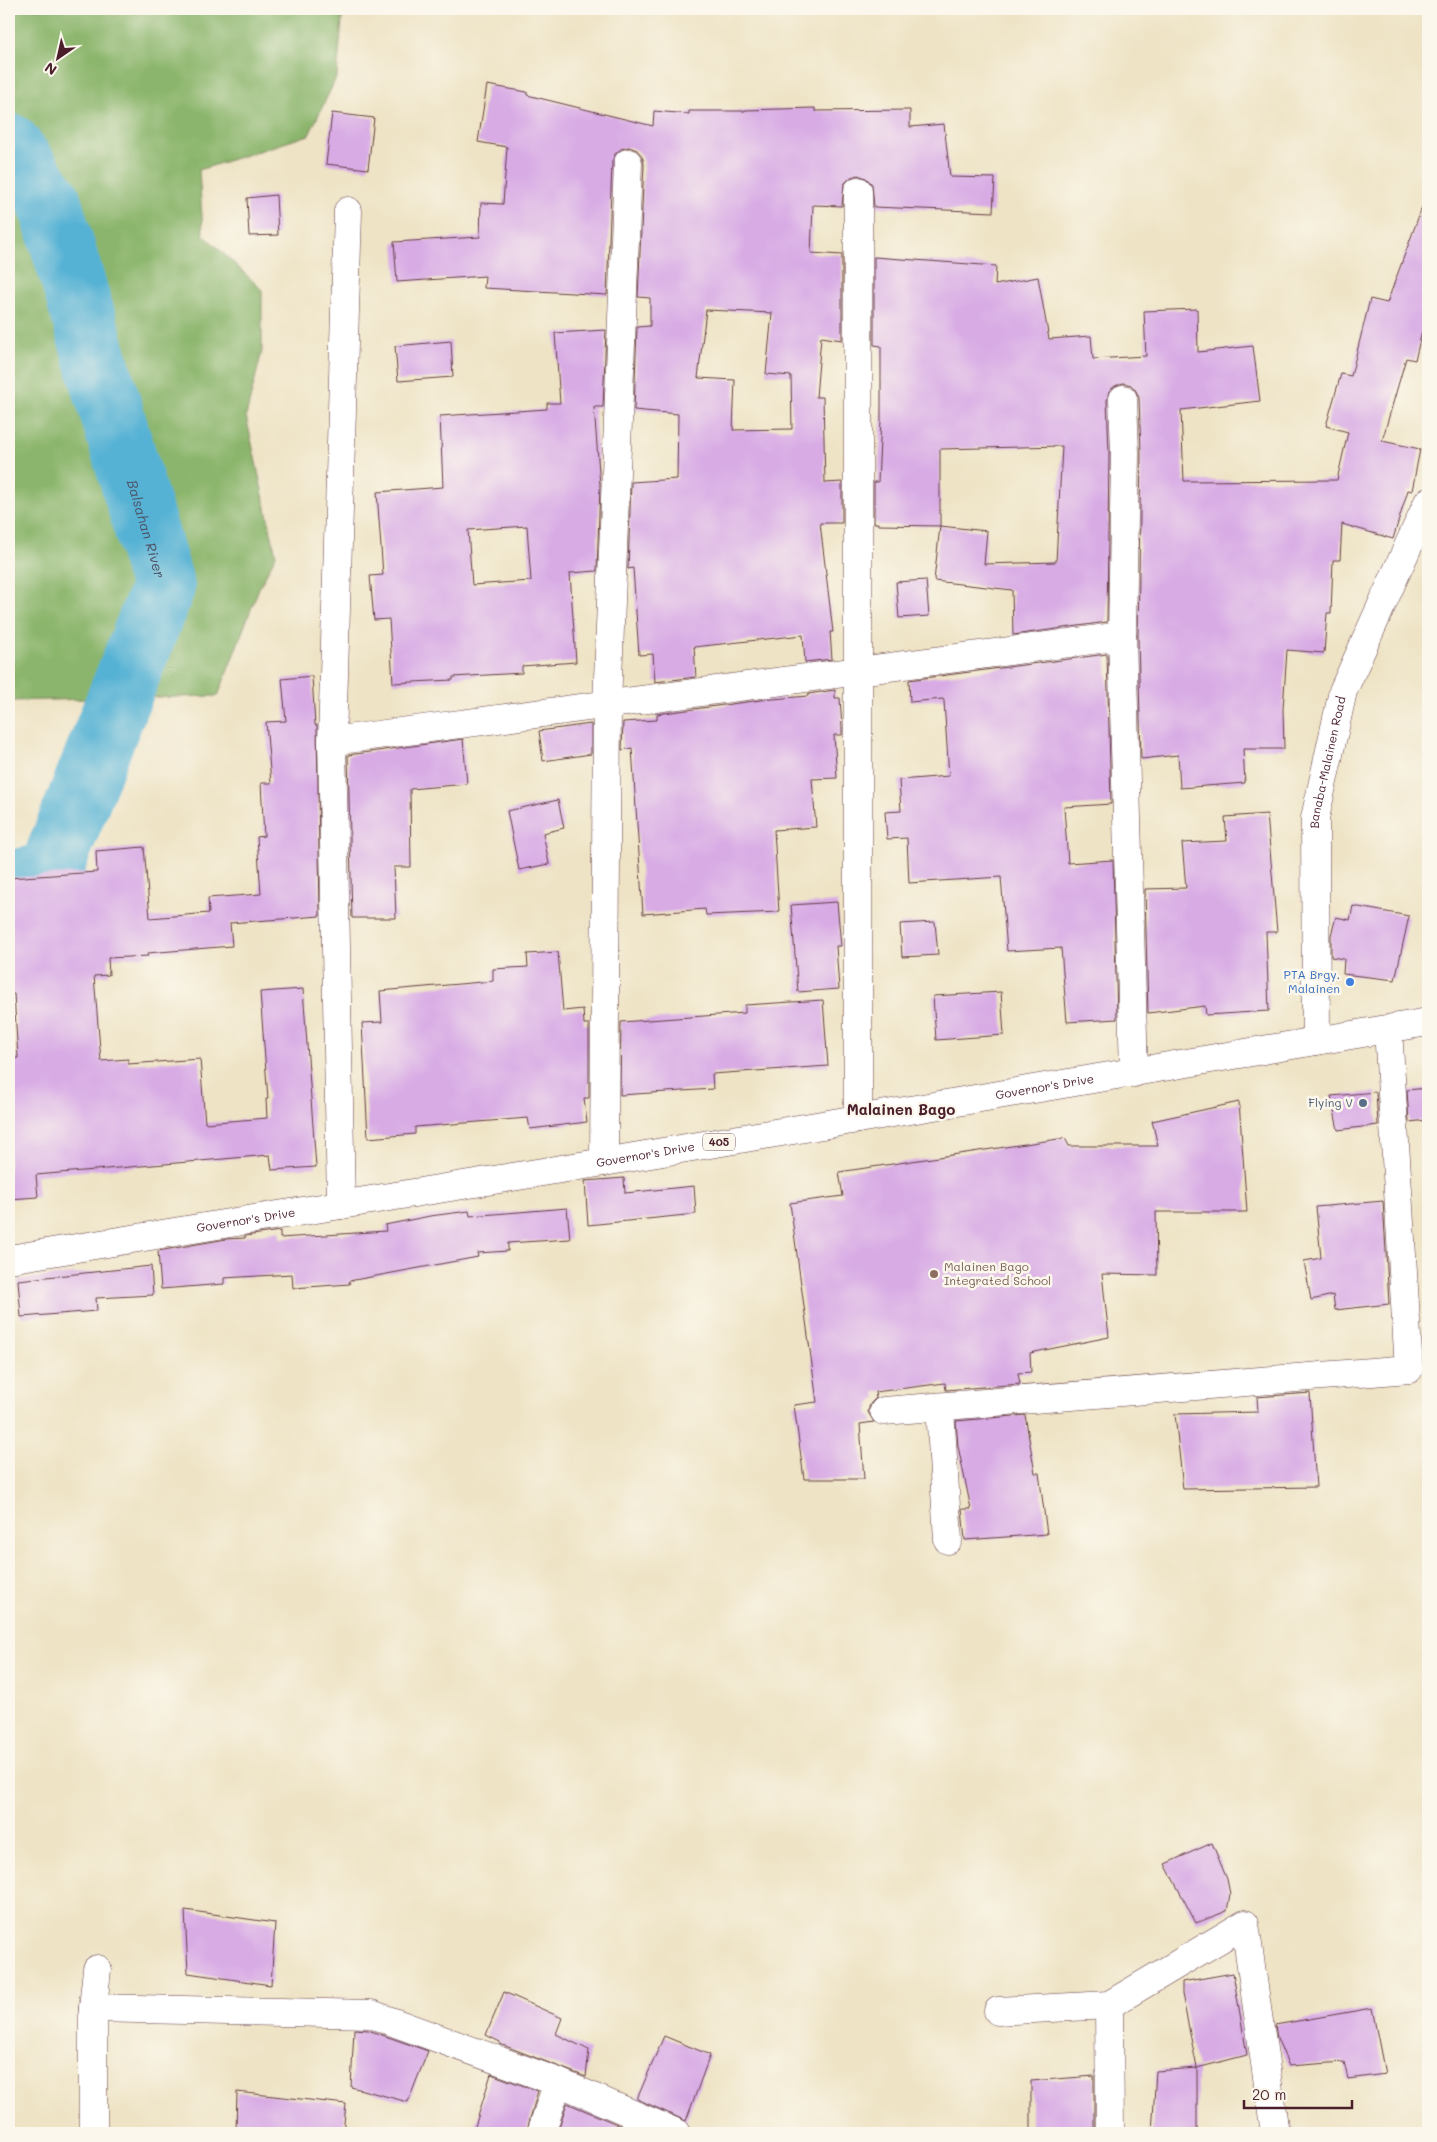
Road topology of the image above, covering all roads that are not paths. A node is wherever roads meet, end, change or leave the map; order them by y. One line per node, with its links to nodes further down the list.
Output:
1 (628, 163): 8 (street)
2 (858, 192): 7 (street)
3 (348, 210): 9 (street)
4 (1123, 400): 6 (street)
5 (1428, 502): 12 (street, Banaba-Malainen Road)
6 (1122, 636): 7 (street); 13 (street)
7 (856, 670): 8 (street); 14 (street)
8 (607, 705): 9 (street); 15 (street)
9 (332, 741): 16 (street)
10 (1428, 1022): 11 (street, Governor's Drive / 405)
11 (1388, 1029): 12 (street, Governor's Drive / 405); 18 (street)
12 (1316, 1041): 13 (street, Governor's Drive / 405)
13 (1134, 1073): 14 (street, Governor's Drive / 405)
14 (858, 1119): 15 (street, Governor's Drive / 405)
15 (604, 1162): 16 (street, Governor's Drive / 405)
16 (341, 1205): 17 (street, Governor's Drive / 405)
17 (9, 1259)
18 (1416, 1370): 19 (street)
19 (940, 1408): 20 (street); 21 (street)
20 (884, 1411)
21 (948, 1540)
22 (97, 1969): 24 (street)
23 (1109, 2005): 25 (street); 30 (street); 31 (street)
24 (93, 2008): 26 (street); 27 (street)
25 (998, 2011)
26 (558, 2082): 28 (street); 29 (street)
27 (93, 2133)
28 (541, 2133)
29 (677, 2133)
30 (1110, 2133)
31 (1275, 2133)

